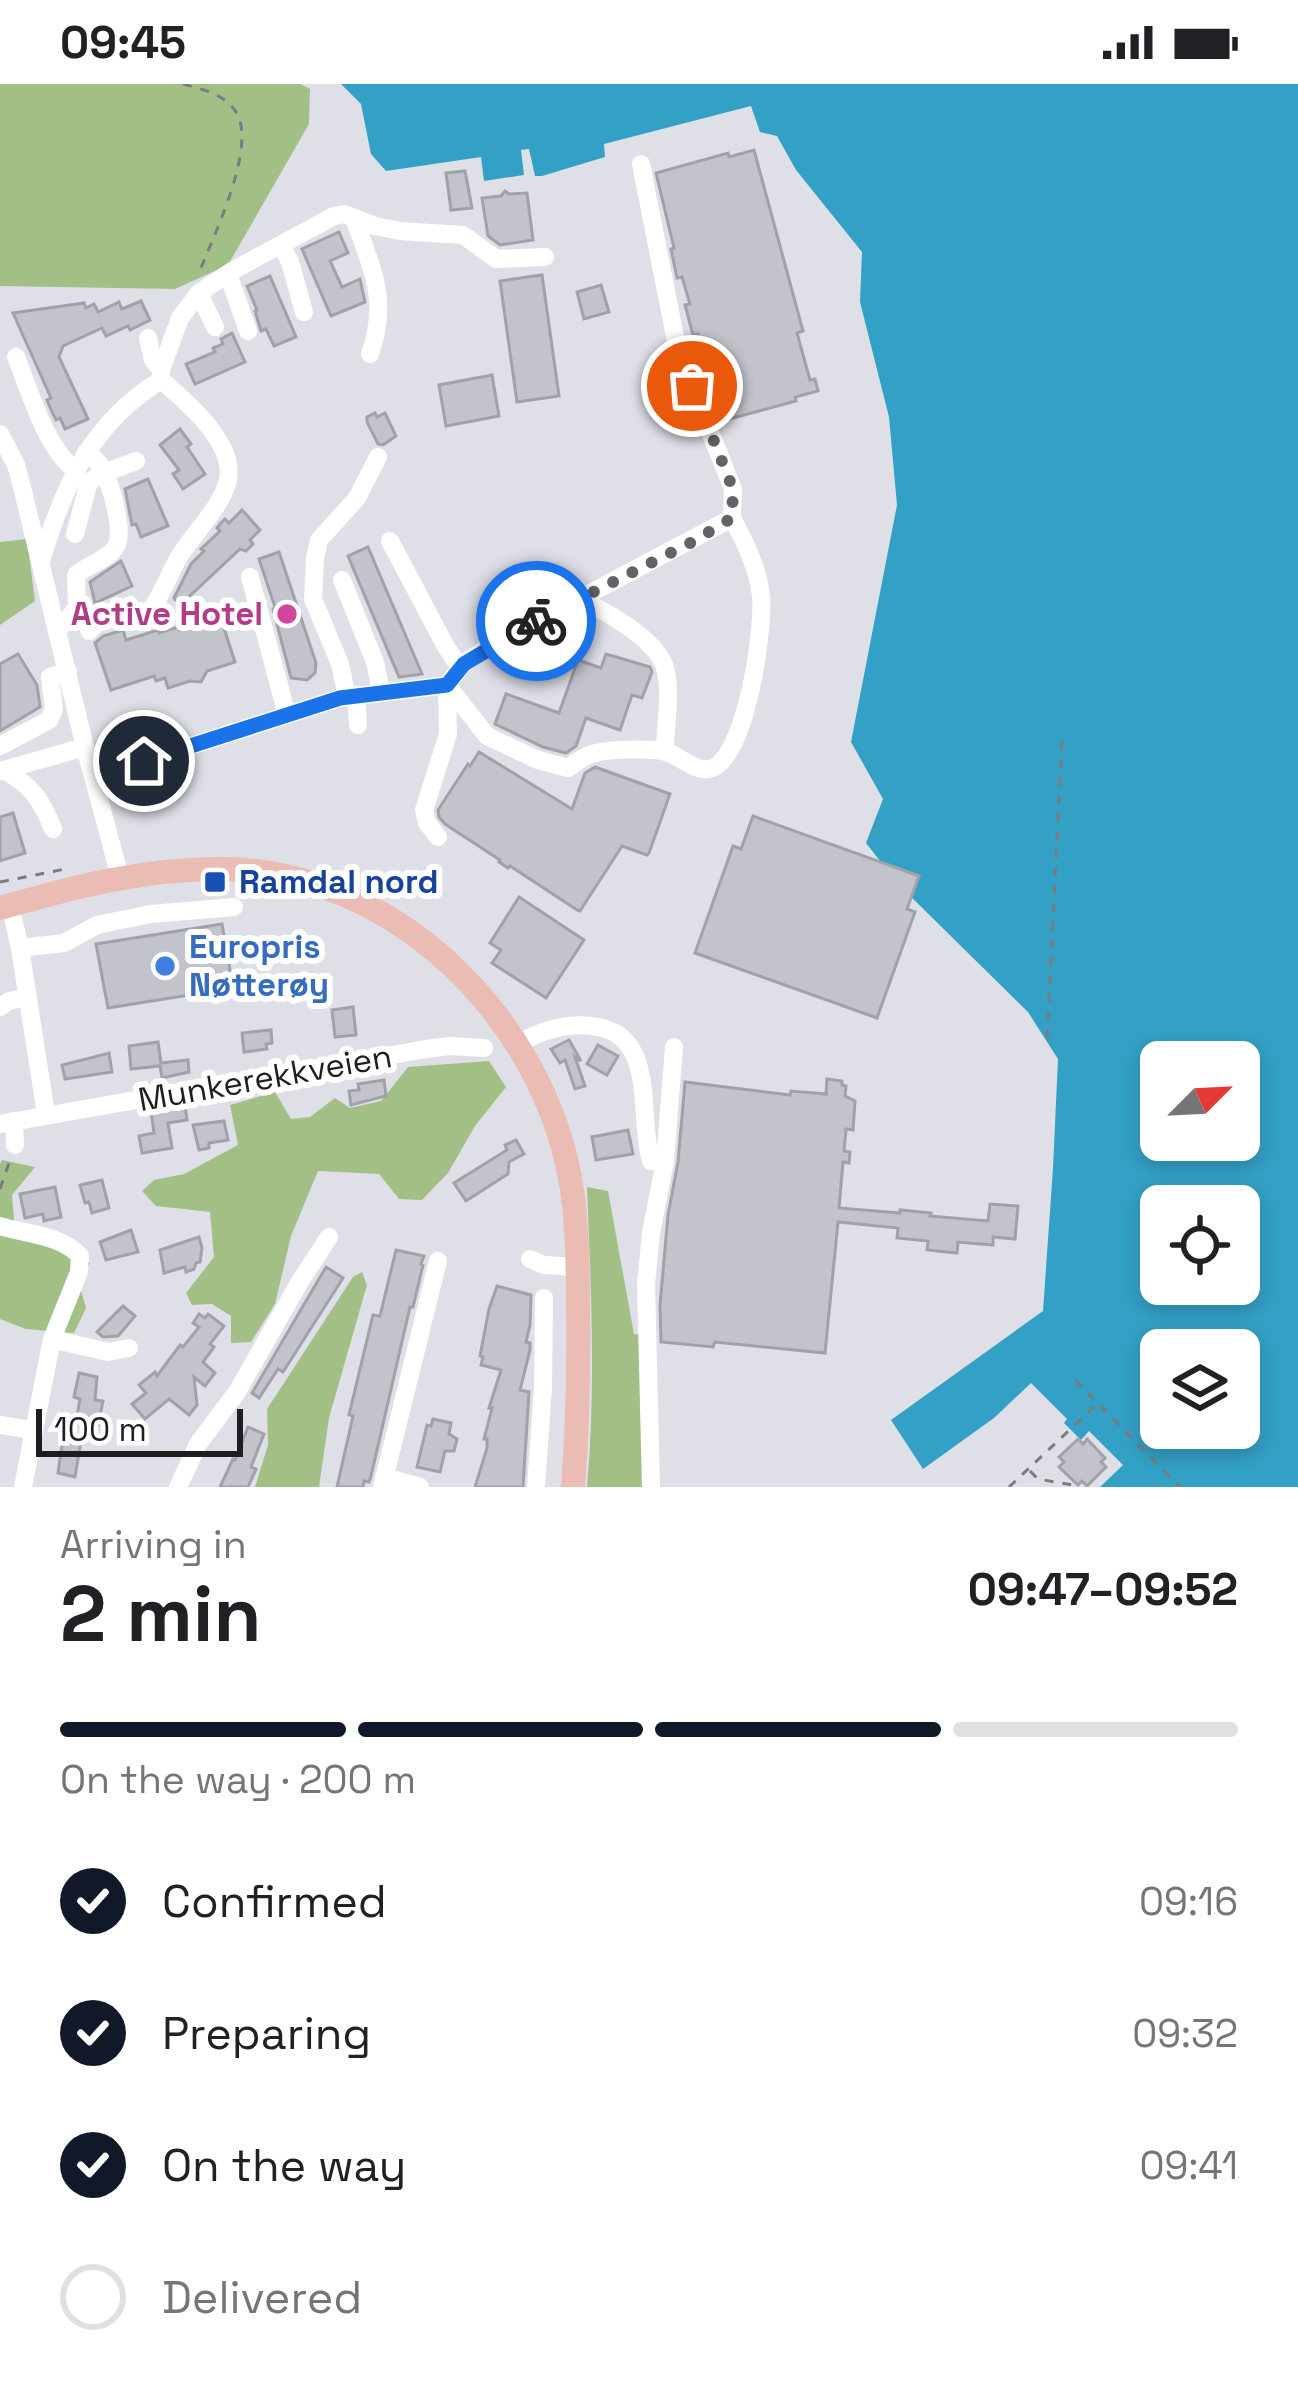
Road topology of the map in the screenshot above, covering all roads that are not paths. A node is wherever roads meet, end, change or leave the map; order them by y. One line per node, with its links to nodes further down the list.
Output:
1 (641, 164): 19 (street)
2 (354, 218): 3 (street); 4 (street); 11 (street)
3 (281, 244): 5 (street); 7 (street)
4 (544, 257)
5 (227, 274): 6 (street); 9 (street)
6 (193, 299): 8 (street); 13 (street)
7 (304, 312)
8 (215, 327)
9 (248, 331)
10 (148, 338): 13 (street)
11 (370, 354)
12 (16, 357): 16 (street)
13 (161, 375): 16 (street); 27 (street)
14 (0, 434): 22 (street)
15 (378, 457): 32 (street)
16 (81, 461): 18 (street); 22 (street)
17 (136, 461): 18 (street)
18 (104, 473): 20 (street); 26 (street)
19 (732, 518): 25 (street); 37 (street)
20 (75, 534)
21 (390, 541): 28 (street)
22 (41, 561): 26 (street)
23 (250, 577): 33 (street)
24 (341, 580): 31 (street)
25 (578, 598): 28 (street); 37 (street)
26 (58, 630): 29 (street)
27 (89, 631)
28 (464, 664): 30 (street)
29 (68, 670): 35 (street); 36 (street)
30 (447, 685): 31 (street); 37 (street); 41 (street)
31 (381, 691): 32 (street)
32 (351, 696): 33 (street); 34 (street)
33 (287, 715): 39 (street)
34 (358, 725)
35 (0, 746)
36 (85, 747): 38 (street); 39 (street)
37 (665, 752)
38 (1, 774): 40 (street)
39 (94, 782): 42 (street)
40 (53, 829)
41 (438, 837)
42 (120, 877): 43 (main road); 48 (main road)
43 (3, 898): 45 (street)
44 (234, 907): 45 (street)
45 (20, 948): 46 (street)
46 (28, 997): 47 (street); 51 (street)
47 (0, 1007)
48 (518, 1044): 54 (street); 59 (main road)
49 (674, 1046): 71 (street)
50 (484, 1048): 51 (street, Munkerekkveien)
51 (46, 1114): 52 (street, Munkerekkveien)
52 (7, 1122): 53 (street)
53 (15, 1145)
54 (651, 1161)
55 (0, 1226): 61 (street)
56 (329, 1237): 67 (street)
57 (530, 1259): 59 (street)
58 (438, 1261): 65 (street)
59 (578, 1267): 70 (main road)
60 (544, 1298): 69 (street)
61 (52, 1339): 62 (street); 64 (street)
62 (129, 1348)
63 (0, 1425): 64 (street)
64 (32, 1430): 66 (street)
65 (383, 1482): 68 (street)
66 (23, 1487)
67 (178, 1487)
68 (420, 1487)
69 (536, 1487)
70 (573, 1487)
71 (651, 1487)

